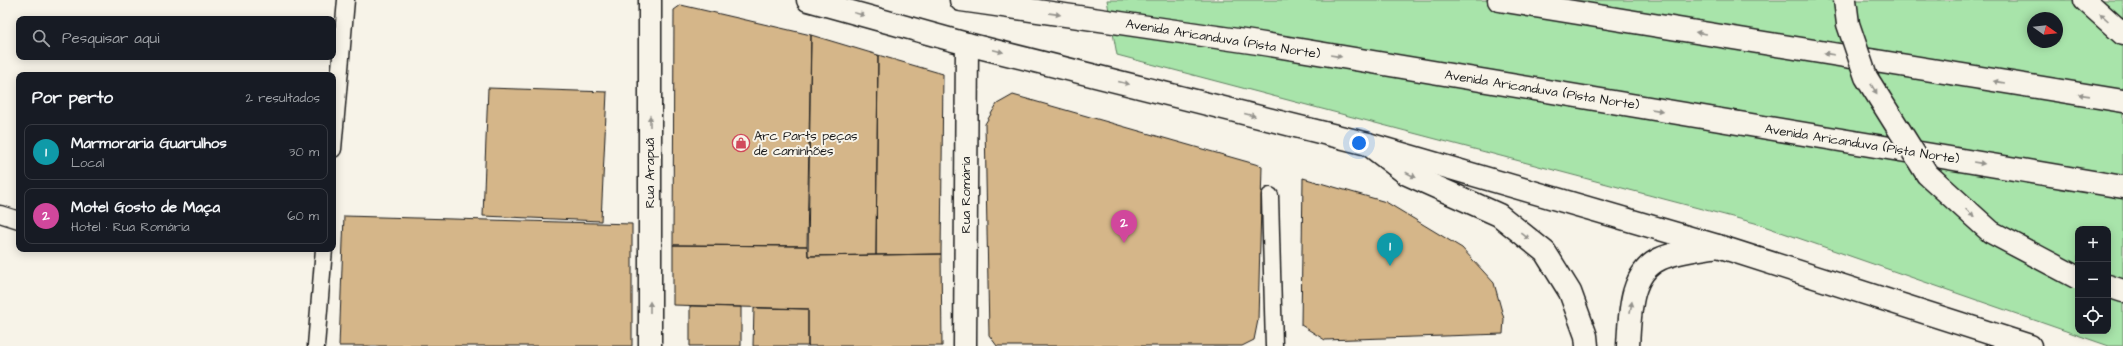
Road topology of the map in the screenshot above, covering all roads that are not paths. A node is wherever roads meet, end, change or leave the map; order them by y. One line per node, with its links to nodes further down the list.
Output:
1 (346, 0): 11 (lane)
2 (650, 0): 23 (main road, Rua Arapuã, one-way to 2)
3 (808, 0): 9 (main road, one-way to 9)
4 (961, 0): 13 (main road, Avenida Aricanduva (Pista Norte), one-way to 13)
5 (1498, 0): 10 (main road, one-way to 5)
6 (1845, 0): 19 (main road, one-way to 19, bridge)
7 (2085, 0): 8 (main road, one-way to 7)
8 (2123, 34)
9 (967, 44): 12 (main road, one-way to 12); 24 (main road, Rua Romária)
10 (2123, 101)
11 (336, 115)
12 (1368, 144): 17 (main road); 26 (main road, one-way to 26)
13 (2123, 187)
14 (1270, 196): 25 (lane)
15 (0, 214): 16 (lane)
16 (16, 219)
17 (1718, 246): 27 (main road, one-way to 17); 28 (main road)
18 (324, 252): 22 (lane)
19 (2075, 276)
20 (2111, 287): 21 (main road)
21 (2123, 291)
22 (316, 346)
23 (650, 346)
24 (965, 346)
25 (1274, 346)
26 (1587, 346)
27 (1628, 346)
28 (2030, 346)

